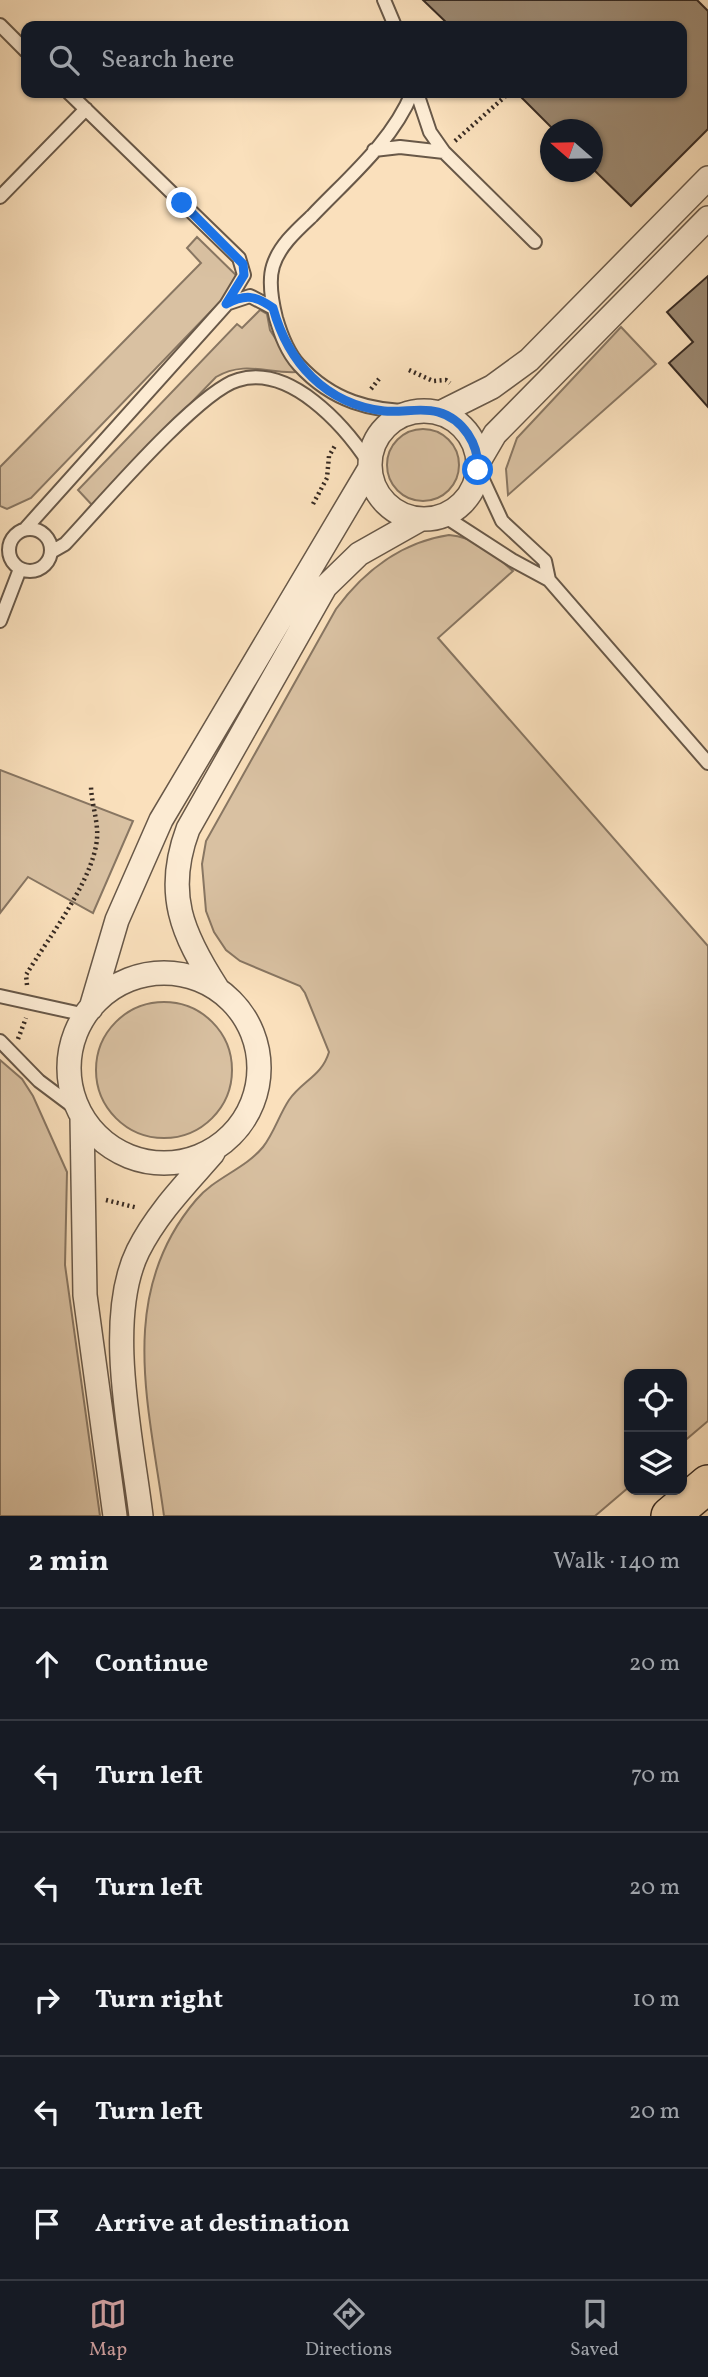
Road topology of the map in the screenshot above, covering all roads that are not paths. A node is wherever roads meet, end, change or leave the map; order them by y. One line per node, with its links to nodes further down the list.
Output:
1 (384, 0): 2 (lane)
2 (394, 21)
3 (0, 25): 4 (lane)
4 (21, 46)
5 (74, 98): 8 (lane)
6 (409, 98): 9 (lane)
7 (419, 98): 10 (lane)
8 (86, 109): 12 (lane); 15 (lane)
9 (374, 150): 10 (lane); 16 (lane)
10 (444, 152): 14 (lane)
11 (708, 177): 17 (street)
12 (0, 197)
13 (708, 218): 19 (street)
14 (535, 242)
15 (226, 304): 16 (lane); 21 (lane)
16 (273, 308): 17 (lane)
17 (429, 412): 18 (street); 19 (street)
18 (370, 465): 20 (street); 23 (lane); 30 (street)
19 (478, 466): 20 (street); 25 (lane)
20 (432, 517): 25 (lane); 28 (street)
21 (26, 528): 22 (lane); 23 (lane)
22 (6, 536): 24 (lane)
23 (51, 552): 24 (lane)
24 (20, 569): 26 (lane)
25 (549, 580): 27 (lane)
26 (0, 621)
27 (708, 763)
28 (217, 988): 30 (street); 33 (street)
29 (0, 996): 30 (lane)
30 (88, 1012): 32 (street)
31 (0, 1041): 32 (lane)
32 (81, 1114): 33 (street); 35 (street)
33 (216, 1149): 36 (street)
34 (708, 1484): 37 (main road)
35 (115, 1516)
36 (141, 1516)
37 (670, 1516)

